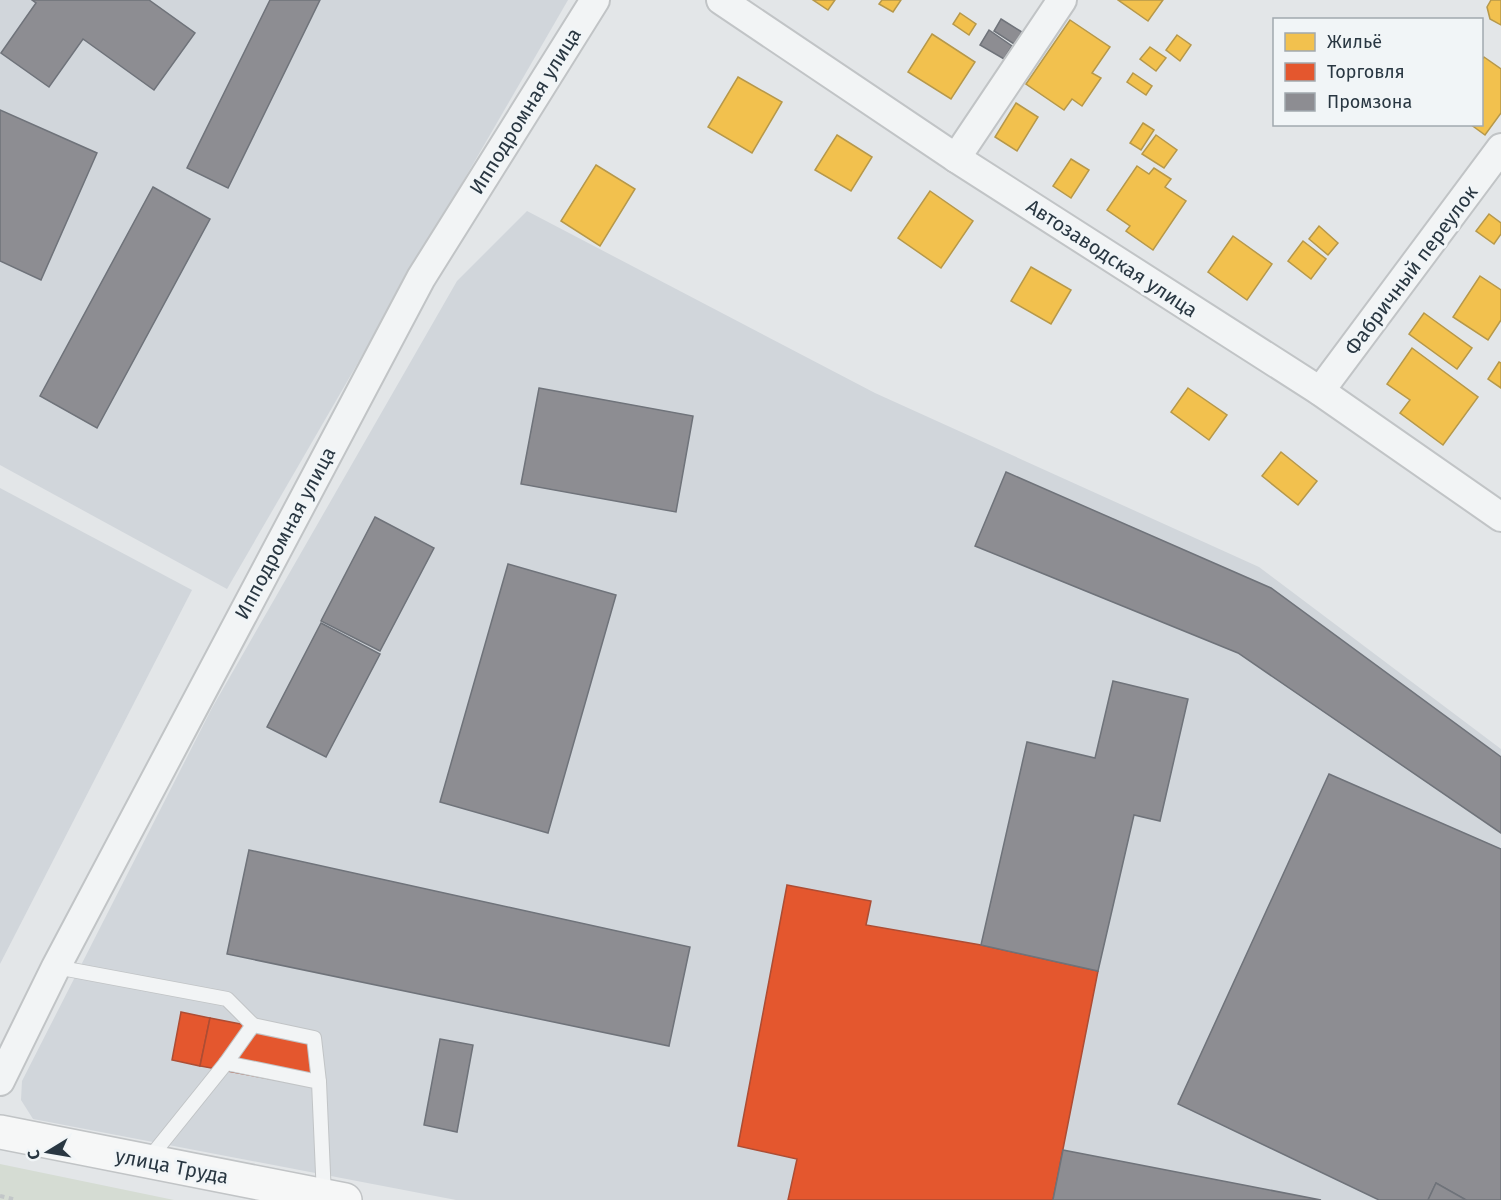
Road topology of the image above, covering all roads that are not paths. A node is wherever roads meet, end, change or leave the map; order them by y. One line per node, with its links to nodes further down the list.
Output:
1 (595, 0): 8 (street, Ипподромная улица)
2 (721, 0): 5 (street, Автозаводская улица)
3 (1062, 0): 5 (street)
4 (1501, 148): 6 (street, Фабричный переулок)
5 (956, 158): 6 (street, Автозаводская улица)
6 (1320, 391): 7 (street, Автозаводская улица)
7 (1501, 517)
8 (56, 967): 9 (lane); 11 (street, Ипподромная улица)
9 (253, 1025): 10 (lane); 12 (lane)
10 (226, 1063): 12 (lane); 14 (lane)
11 (0, 1081)
12 (320, 1082): 15 (lane)
13 (0, 1132): 14 (main road, улица Труда)
14 (148, 1160): 15 (main road, улица Труда)
15 (334, 1198)

